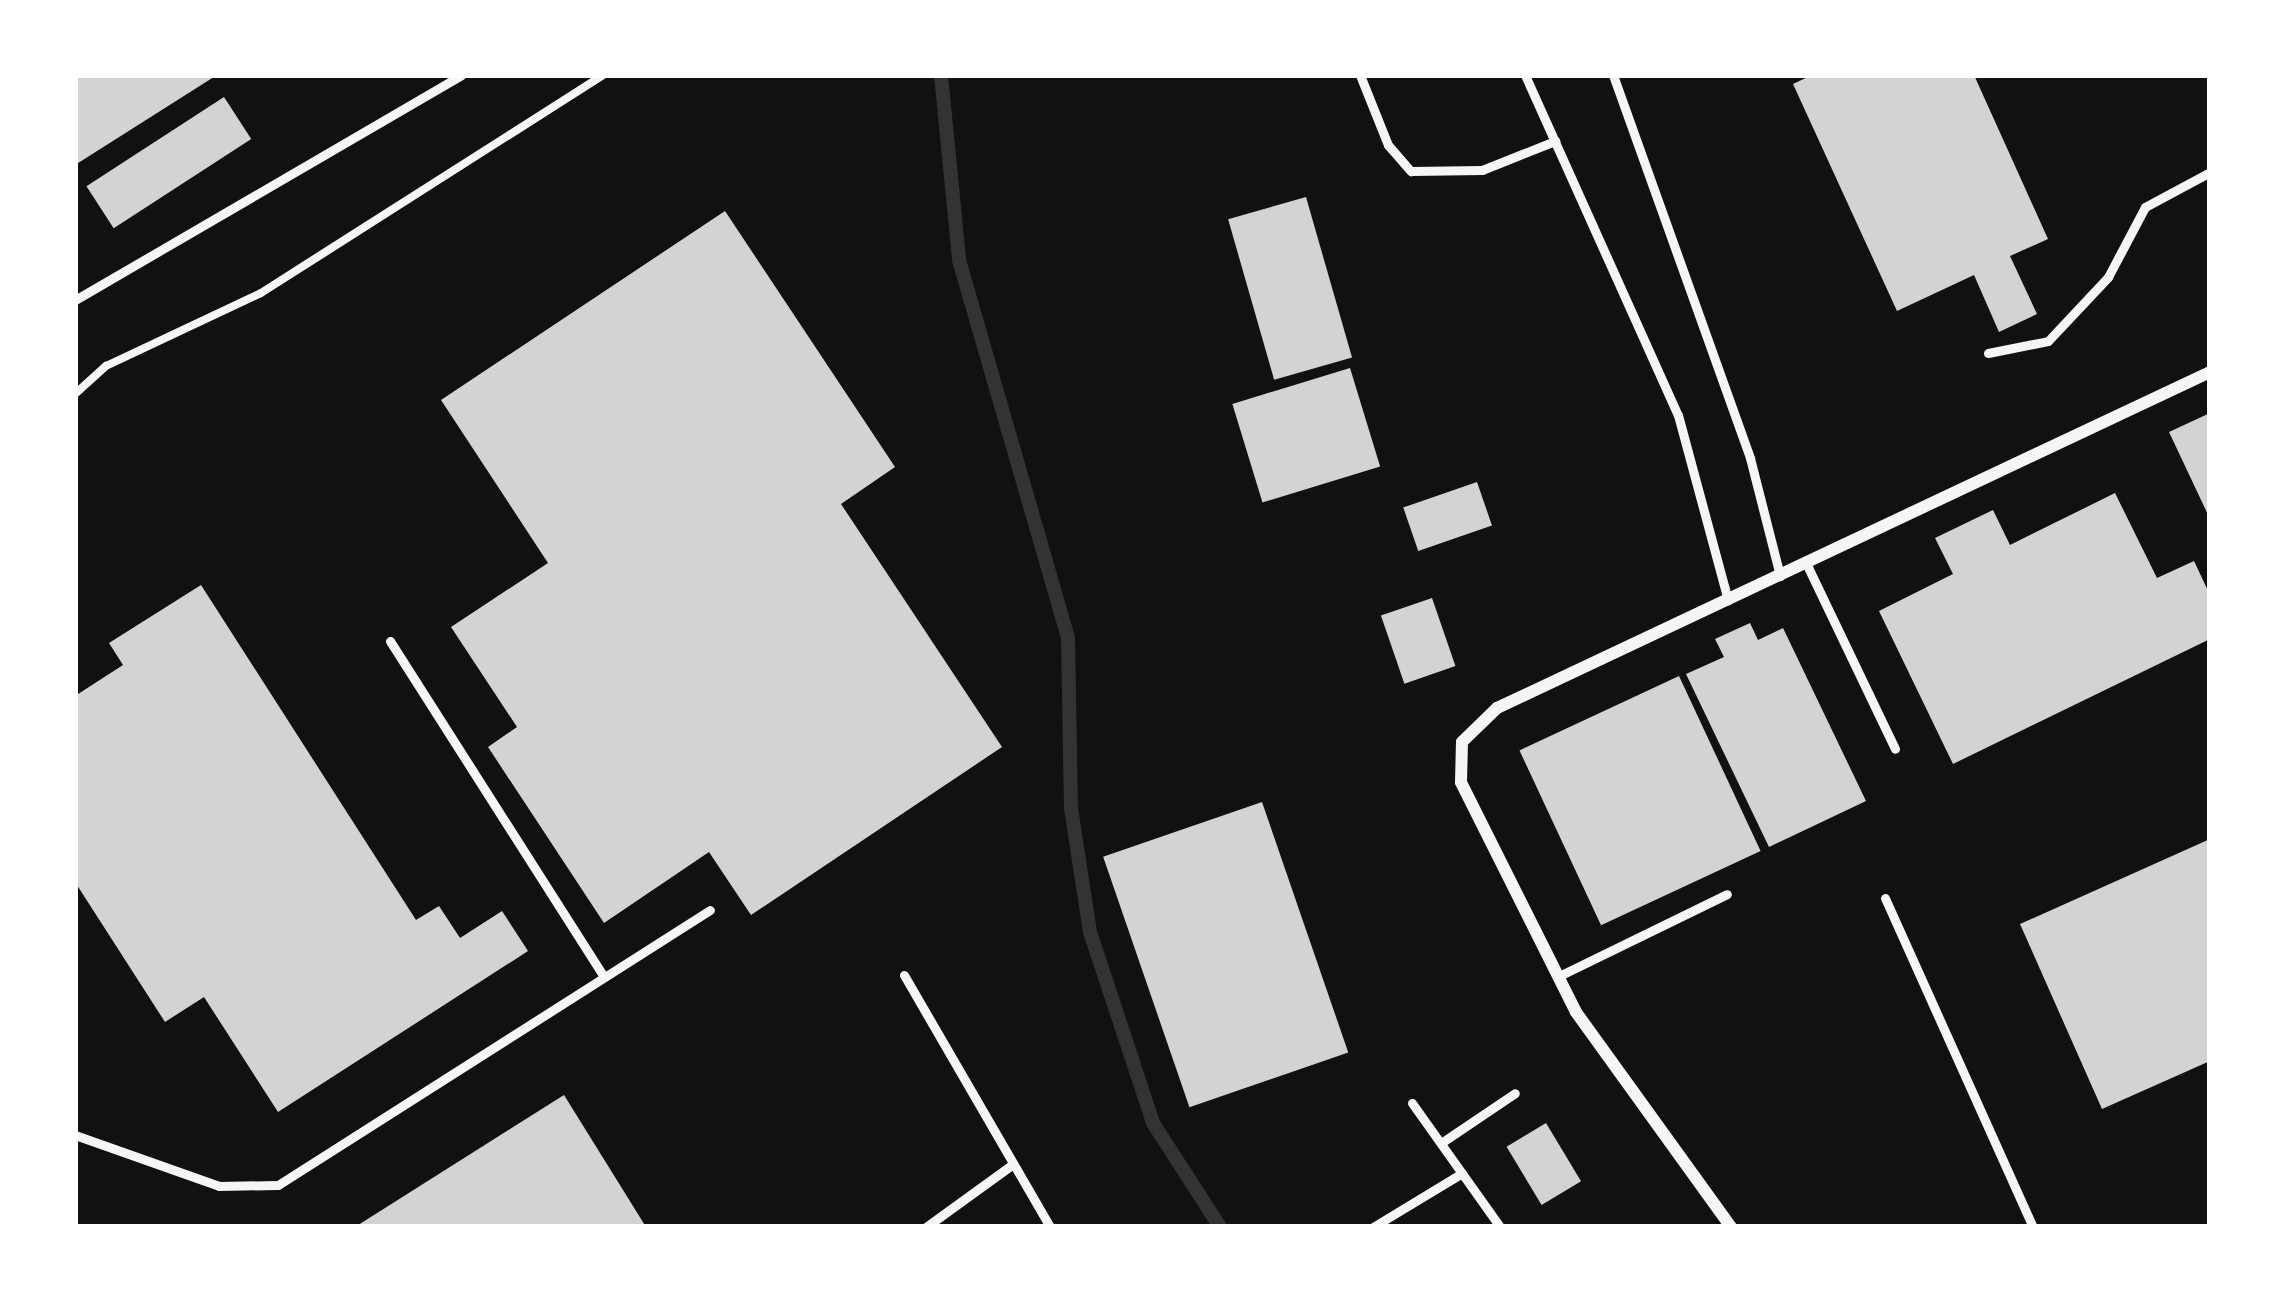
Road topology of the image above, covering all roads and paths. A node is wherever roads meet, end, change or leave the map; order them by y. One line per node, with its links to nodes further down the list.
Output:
1 (461, 75): 8 (lane)
2 (603, 75): 11 (path)
3 (1360, 75): 6 (lane)
4 (1525, 75): 6 (lane)
5 (1613, 75): 13 (lane)
6 (1555, 141): 14 (lane)
7 (2210, 172): 9 (lane)
8 (75, 300)
9 (1988, 353)
10 (2210, 372): 12 (street)
11 (75, 394)
12 (1806, 563): 13 (street); 16 (lane)
13 (1780, 576): 14 (street)
14 (1728, 600): 22 (street)
15 (390, 641): 21 (lane)
16 (1895, 749)
17 (1727, 894): 22 (lane)
18 (1885, 898): 34 (lane)
19 (710, 910): 21 (lane)
20 (904, 975): 27 (lane)
21 (604, 977): 25 (lane)
22 (1557, 977): 33 (street)
23 (1515, 1093): 26 (lane)
24 (1412, 1103): 26 (lane)
25 (75, 1135)
26 (1441, 1142): 28 (lane)
27 (1013, 1164): 29 (lane); 30 (lane)
28 (1462, 1173): 31 (lane); 32 (lane)
29 (926, 1227)
30 (1050, 1227)
31 (1373, 1227)
32 (1500, 1227)
33 (1731, 1227)
34 (2032, 1227)

